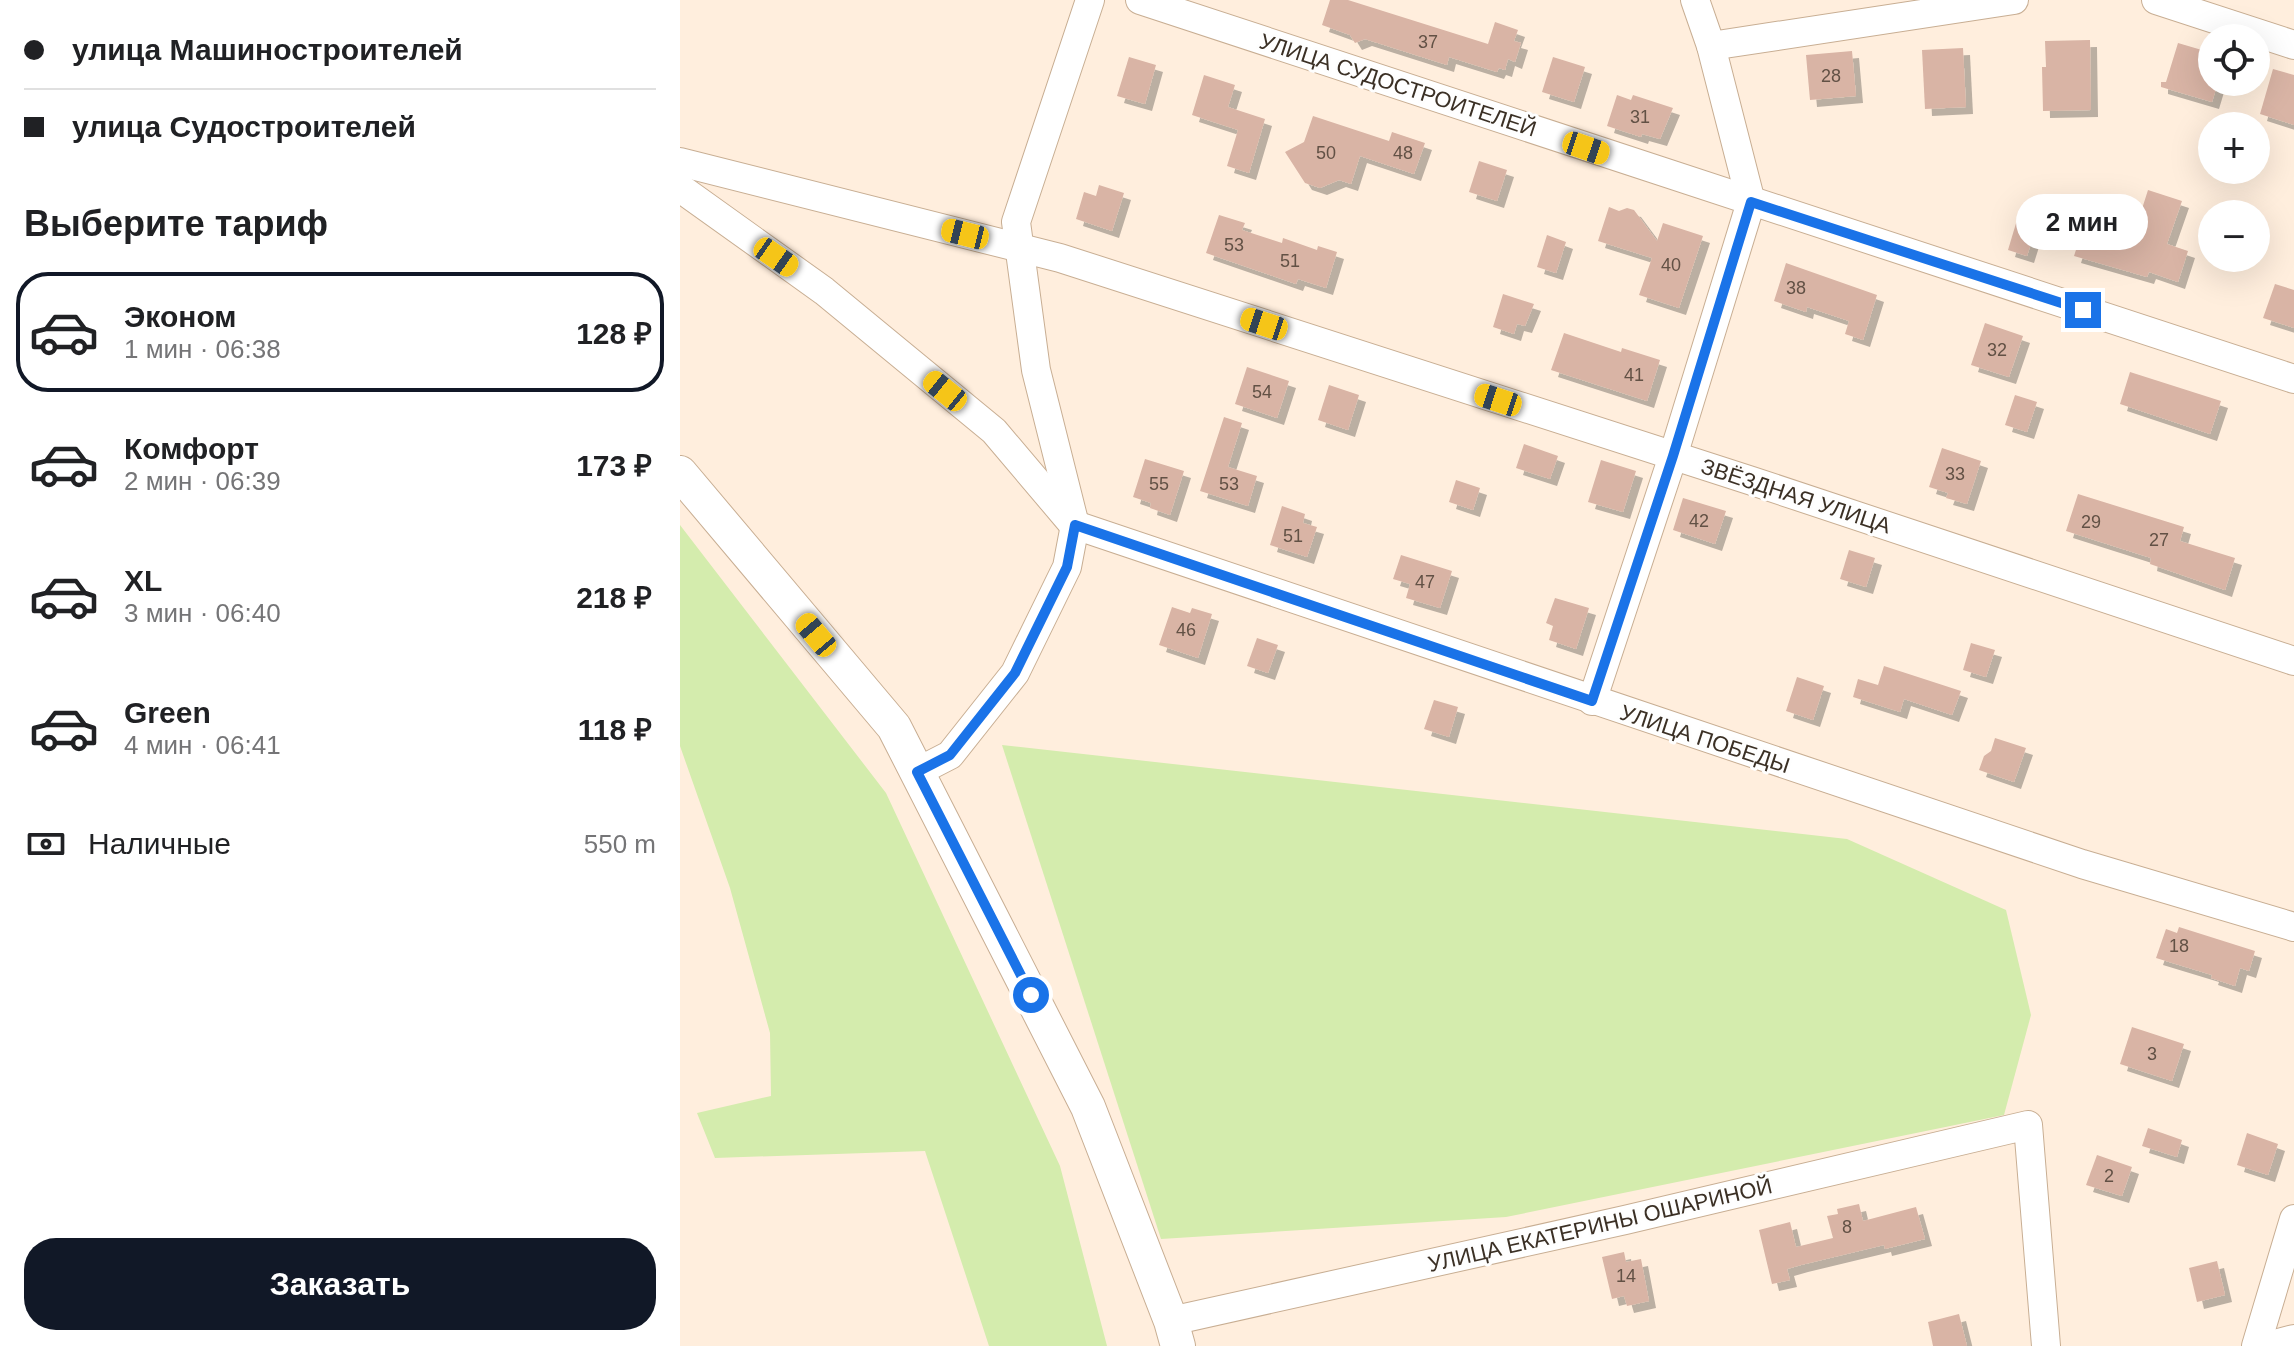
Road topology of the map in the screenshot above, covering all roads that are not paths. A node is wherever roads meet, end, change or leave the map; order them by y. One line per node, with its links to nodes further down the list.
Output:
1 (1090, 0): 11 (street)
2 (1141, 0): 10 (street, УЛИЦА СУДОСТРОИТЕЛЕЙ)
3 (1695, 0): 7 (street)
4 (2014, 0): 7 (street)
5 (2156, 0): 6 (street)
6 (2294, 45)
7 (1711, 46): 10 (street)
8 (680, 162): 11 (street, ЗВЁЗДНАЯ УЛИЦА)
9 (680, 188): 15 (street)
10 (1751, 202): 12 (street, УЛИЦА СУДОСТРОИТЕЛЕЙ); 13 (street)
11 (1022, 249): 13 (street, ЗВЁЗДНАЯ УЛИЦА); 15 (street)
12 (2294, 379)
13 (1673, 456): 16 (street, ЗВЁЗДНАЯ УЛИЦА); 17 (street)
14 (680, 473): 18 (street)
15 (1075, 525): 17 (street, УЛИЦА ПОБЕДЫ); 18 (street)
16 (2294, 661)
17 (1592, 701): 19 (street, УЛИЦА ПОБЕДЫ)
18 (917, 772): 21 (street)
19 (2294, 927)
20 (2294, 1219): 24 (street)
21 (1175, 1334): 23 (street, УЛИЦА ЕКАТЕРИНЫ ОШАРИНОЙ)
22 (2294, 1339): 25 (street)
23 (2046, 1346)
24 (2256, 1346)
25 (2267, 1346)

